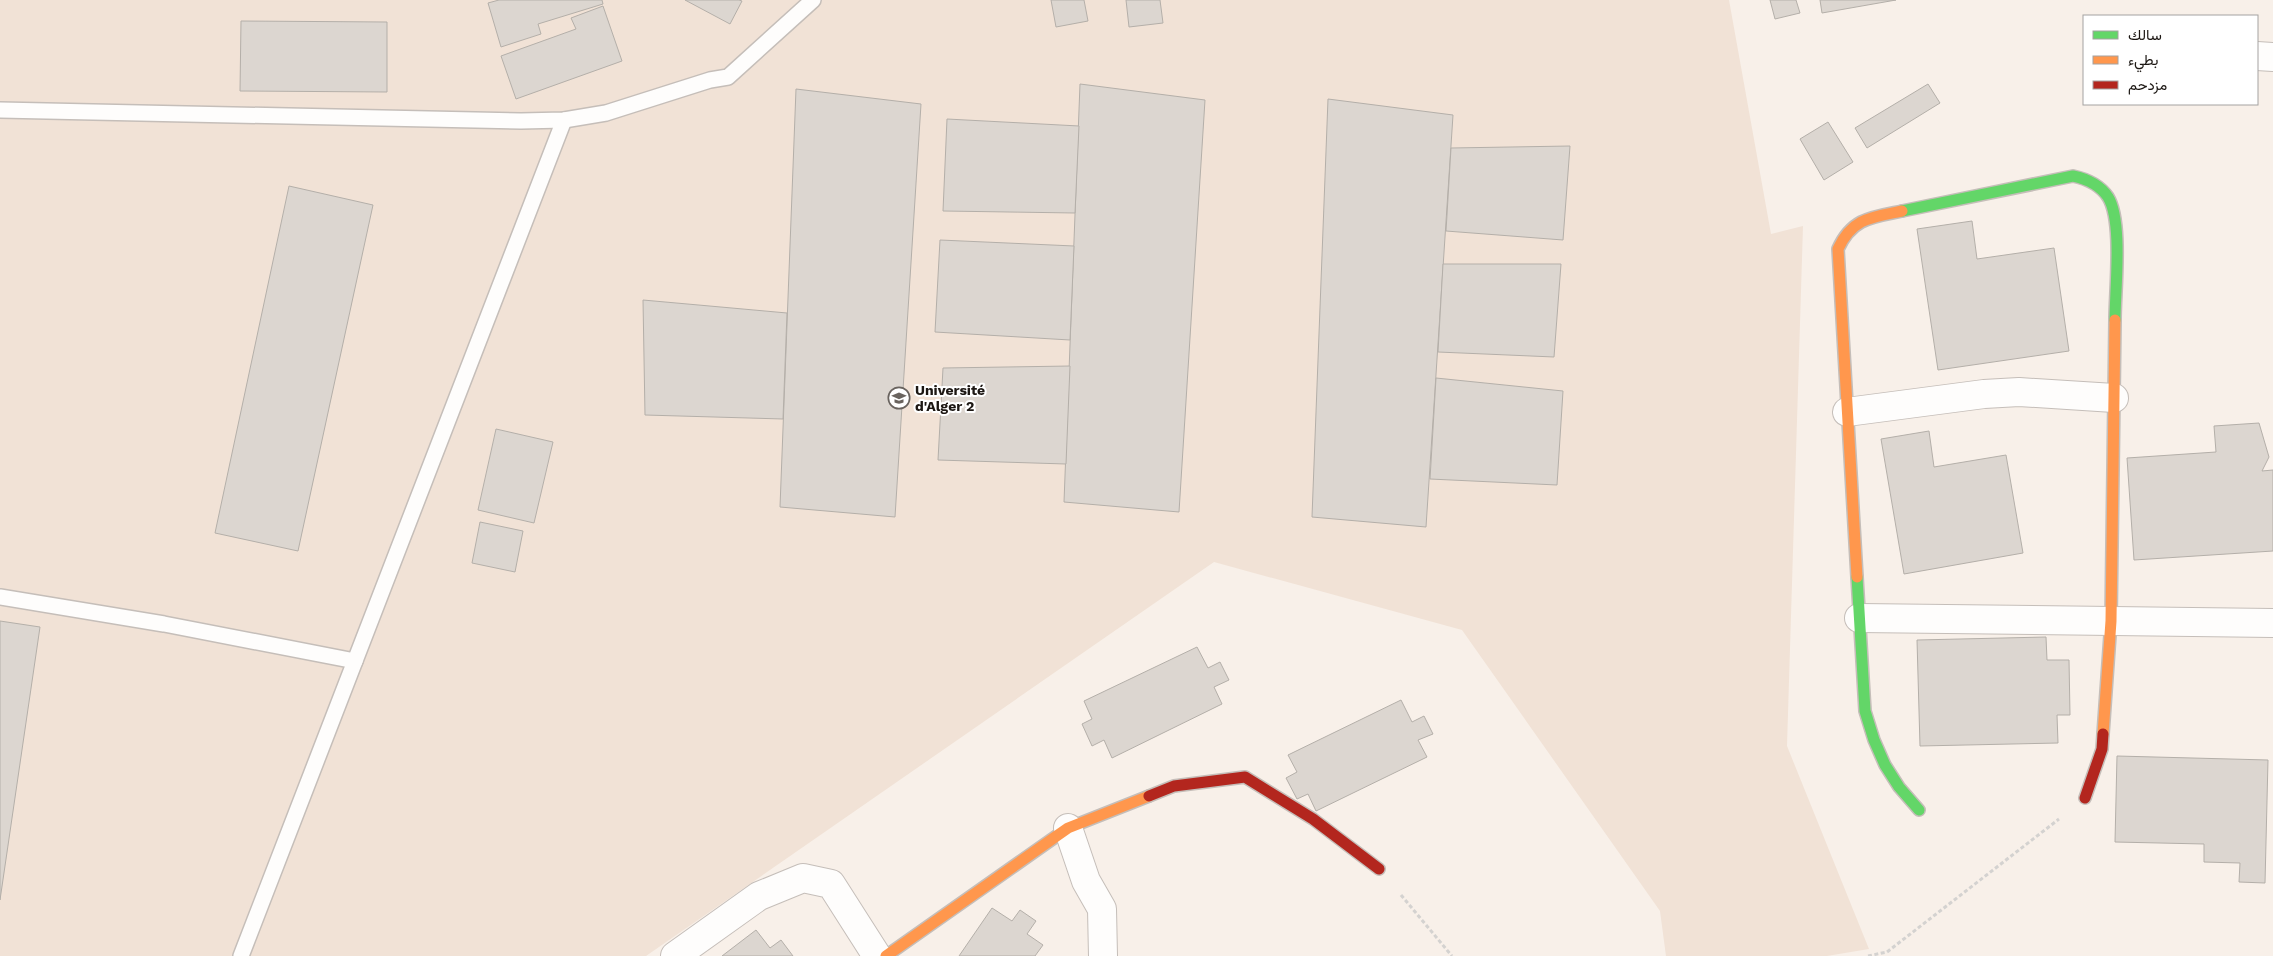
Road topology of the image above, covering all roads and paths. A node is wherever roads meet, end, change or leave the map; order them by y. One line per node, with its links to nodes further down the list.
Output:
1 (813, 0): 5 (lane)
2 (2258, 56): 3 (street)
3 (2273, 57)
4 (0, 110): 5 (lane)
5 (564, 120): 12 (lane)
6 (2114, 398): 7 (street); 7 (street); 10 (street)
7 (1848, 412): 9 (street)
8 (0, 597): 12 (lane)
9 (1859, 618): 10 (street); 14 (street)
10 (2111, 621): 11 (street); 13 (street)
11 (2273, 623)
12 (355, 661): 17 (lane)
13 (2085, 798): 23 (path)
14 (1919, 810)
15 (1068, 828): 16 (street); 20 (street); 21 (street)
16 (1379, 869): 22 (path)
17 (241, 956)
18 (674, 956): 19 (street)
19 (877, 956)
20 (886, 956)
21 (1103, 956)
22 (1452, 956)
23 (1868, 956)

